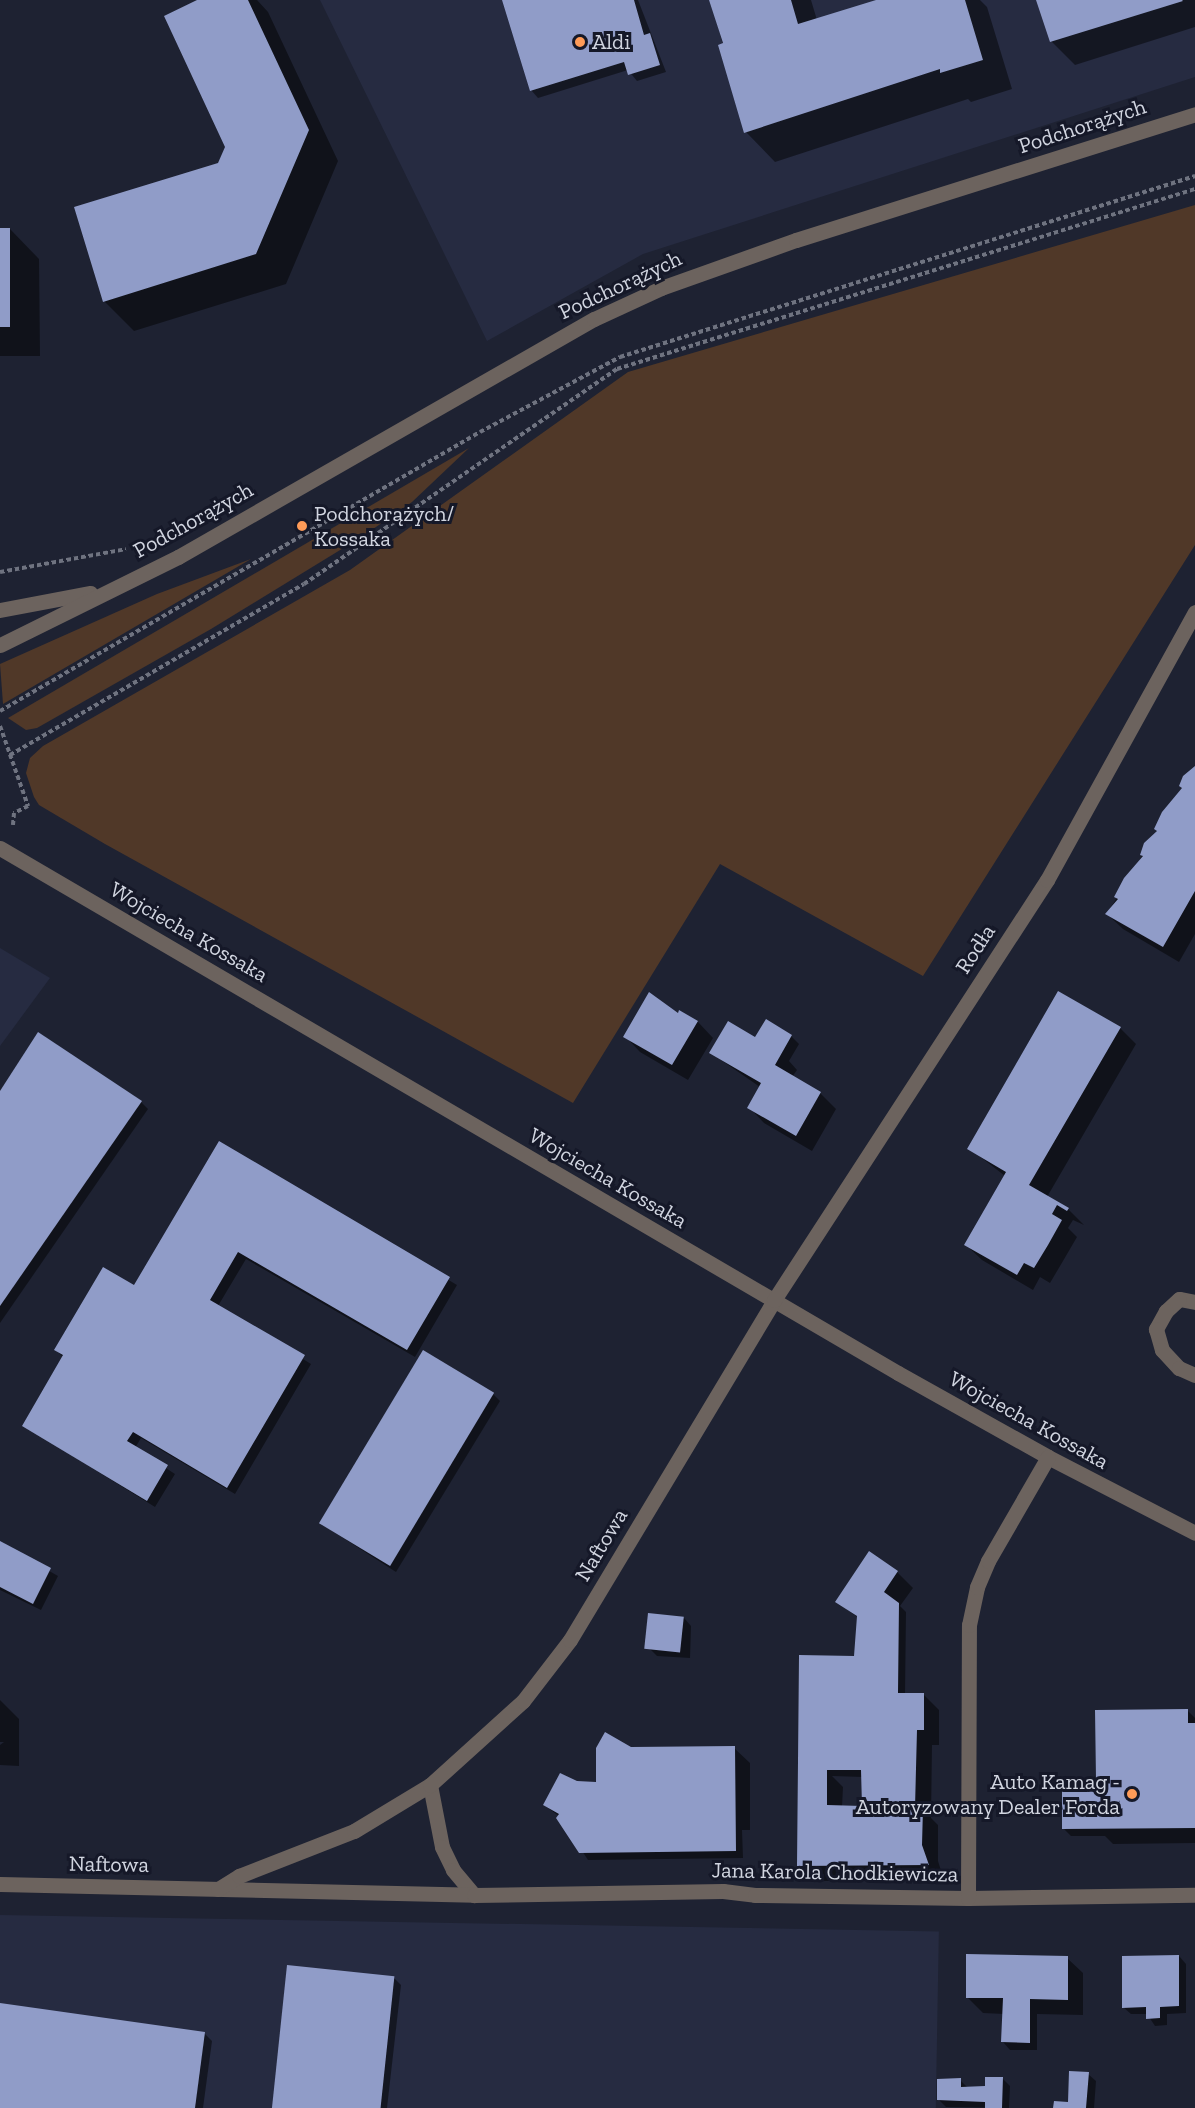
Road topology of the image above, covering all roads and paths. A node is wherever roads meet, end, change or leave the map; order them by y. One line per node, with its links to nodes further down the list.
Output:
1 (1195, 114): 4 (street, Podchorążych)
2 (1195, 176): 8 (path)
3 (1195, 189): 10 (path)
4 (105, 590): 5 (street, Podchorążych); 7 (street, Podchorążych)
5 (0, 610)
6 (1195, 612): 13 (street, Rodła)
7 (0, 645)
8 (0, 711)
9 (0, 726): 10 (path)
10 (9, 755): 11 (path)
11 (11, 834)
12 (1, 850): 13 (street, Wojciecha Kossaka)
13 (774, 1300): 16 (street, Wojciecha Kossaka); 18 (street, Naftowa)
14 (1195, 1302): 15 (street)
15 (1195, 1375)
16 (1047, 1457): 17 (street, Wojciecha Kossaka); 23 (street)
17 (1195, 1533)
18 (430, 1785): 20 (street, Naftowa); 21 (street)
19 (0, 1884): 20 (street, Naftowa)
20 (218, 1888): 21 (street, Naftowa)
21 (474, 1895): 23 (street, Jana Karola Chodkiewicza)
22 (1195, 1895): 23 (street, Jana Karola Chodkiewicza)
23 (968, 1898)

